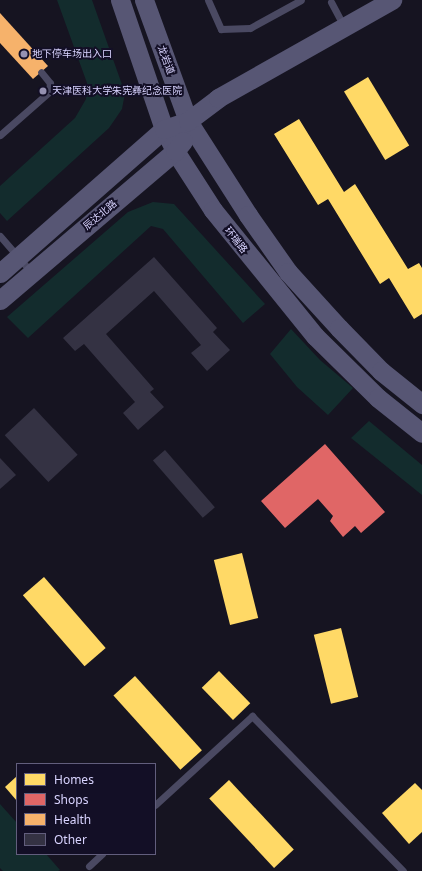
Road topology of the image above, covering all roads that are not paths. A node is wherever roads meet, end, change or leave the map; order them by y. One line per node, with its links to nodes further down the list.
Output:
1 (120, 0): 9 (main road, 环瑞路)
2 (144, 0): 10 (main road, 龙岩道)
3 (208, 0): 4 (lane)
4 (301, 0)
5 (392, 0): 7 (main road)
6 (331, 2): 7 (lane)
7 (345, 27): 10 (main road)
8 (42, 72): 12 (lane)
9 (150, 84): 11 (main road, 环瑞路); 14 (main road)
10 (188, 121): 11 (main road); 13 (main road, 辰达北路); 20 (main road)
11 (164, 129): 13 (main road, 环瑞路); 14 (main road)
12 (0, 135)
13 (175, 151): 18 (main road, 辰达北路); 21 (main road, 环瑞路)
14 (128, 160): 16 (main road)
15 (0, 236): 16 (lane)
16 (18, 258): 17 (main road); 18 (lane)
17 (0, 273)
18 (32, 273): 19 (main road, 辰达北路)
19 (0, 300)
20 (422, 404)
21 (422, 433)
22 (156, 804): 25 (lane)
23 (101, 855): 24 (lane)
24 (89, 866)
25 (403, 871)

